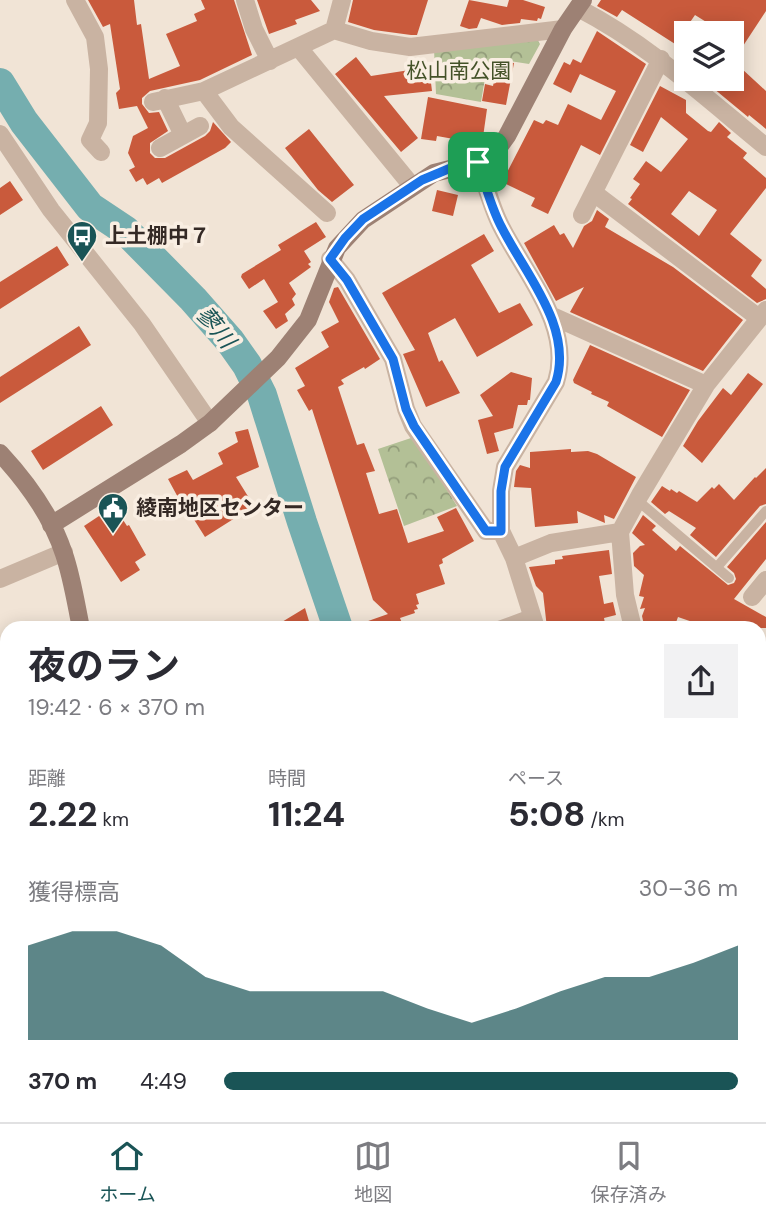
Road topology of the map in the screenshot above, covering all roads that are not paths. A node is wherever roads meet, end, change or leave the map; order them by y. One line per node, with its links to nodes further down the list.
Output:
1 (75, 0): 16 (street)
2 (245, 0): 9 (street)
3 (342, 0): 6 (street)
4 (581, 4): 5 (street); 8 (street)
5 (564, 29): 6 (street); 17 (street)
6 (334, 30): 7 (street)
7 (299, 48): 9 (street); 18 (street)
8 (661, 59): 14 (street); 19 (street)
9 (270, 61): 10 (street)
10 (204, 90): 13 (street); 20 (street)
11 (200, 126): 13 (street)
12 (0, 134): 26 (street)
13 (183, 135): 15 (street)
14 (766, 147)
15 (160, 148)
16 (102, 152)
17 (478, 162): 18 (street); 24 (street)
18 (412, 186): 22 (street)
19 (594, 193): 21 (street); 23 (street)
20 (327, 213)
21 (582, 215)
22 (330, 259): 26 (street); 31 (street)
23 (763, 314): 25 (street)
24 (550, 315): 25 (street); 31 (street)
25 (706, 385): 28 (street)
26 (209, 423): 30 (street)
27 (0, 453): 30 (street)
28 (637, 500): 32 (street); 35 (lane)
29 (766, 511): 35 (lane)
30 (51, 525): 33 (street)
31 (501, 531): 34 (street)
32 (620, 532): 34 (street); 42 (street)
33 (64, 552): 37 (street); 40 (street)
34 (514, 558): 41 (street)
35 (717, 567): 36 (lane)
36 (729, 578)
37 (0, 579)
38 (766, 580): 39 (street)
39 (752, 597)
40 (79, 621)
41 (533, 621)
42 (631, 621)

